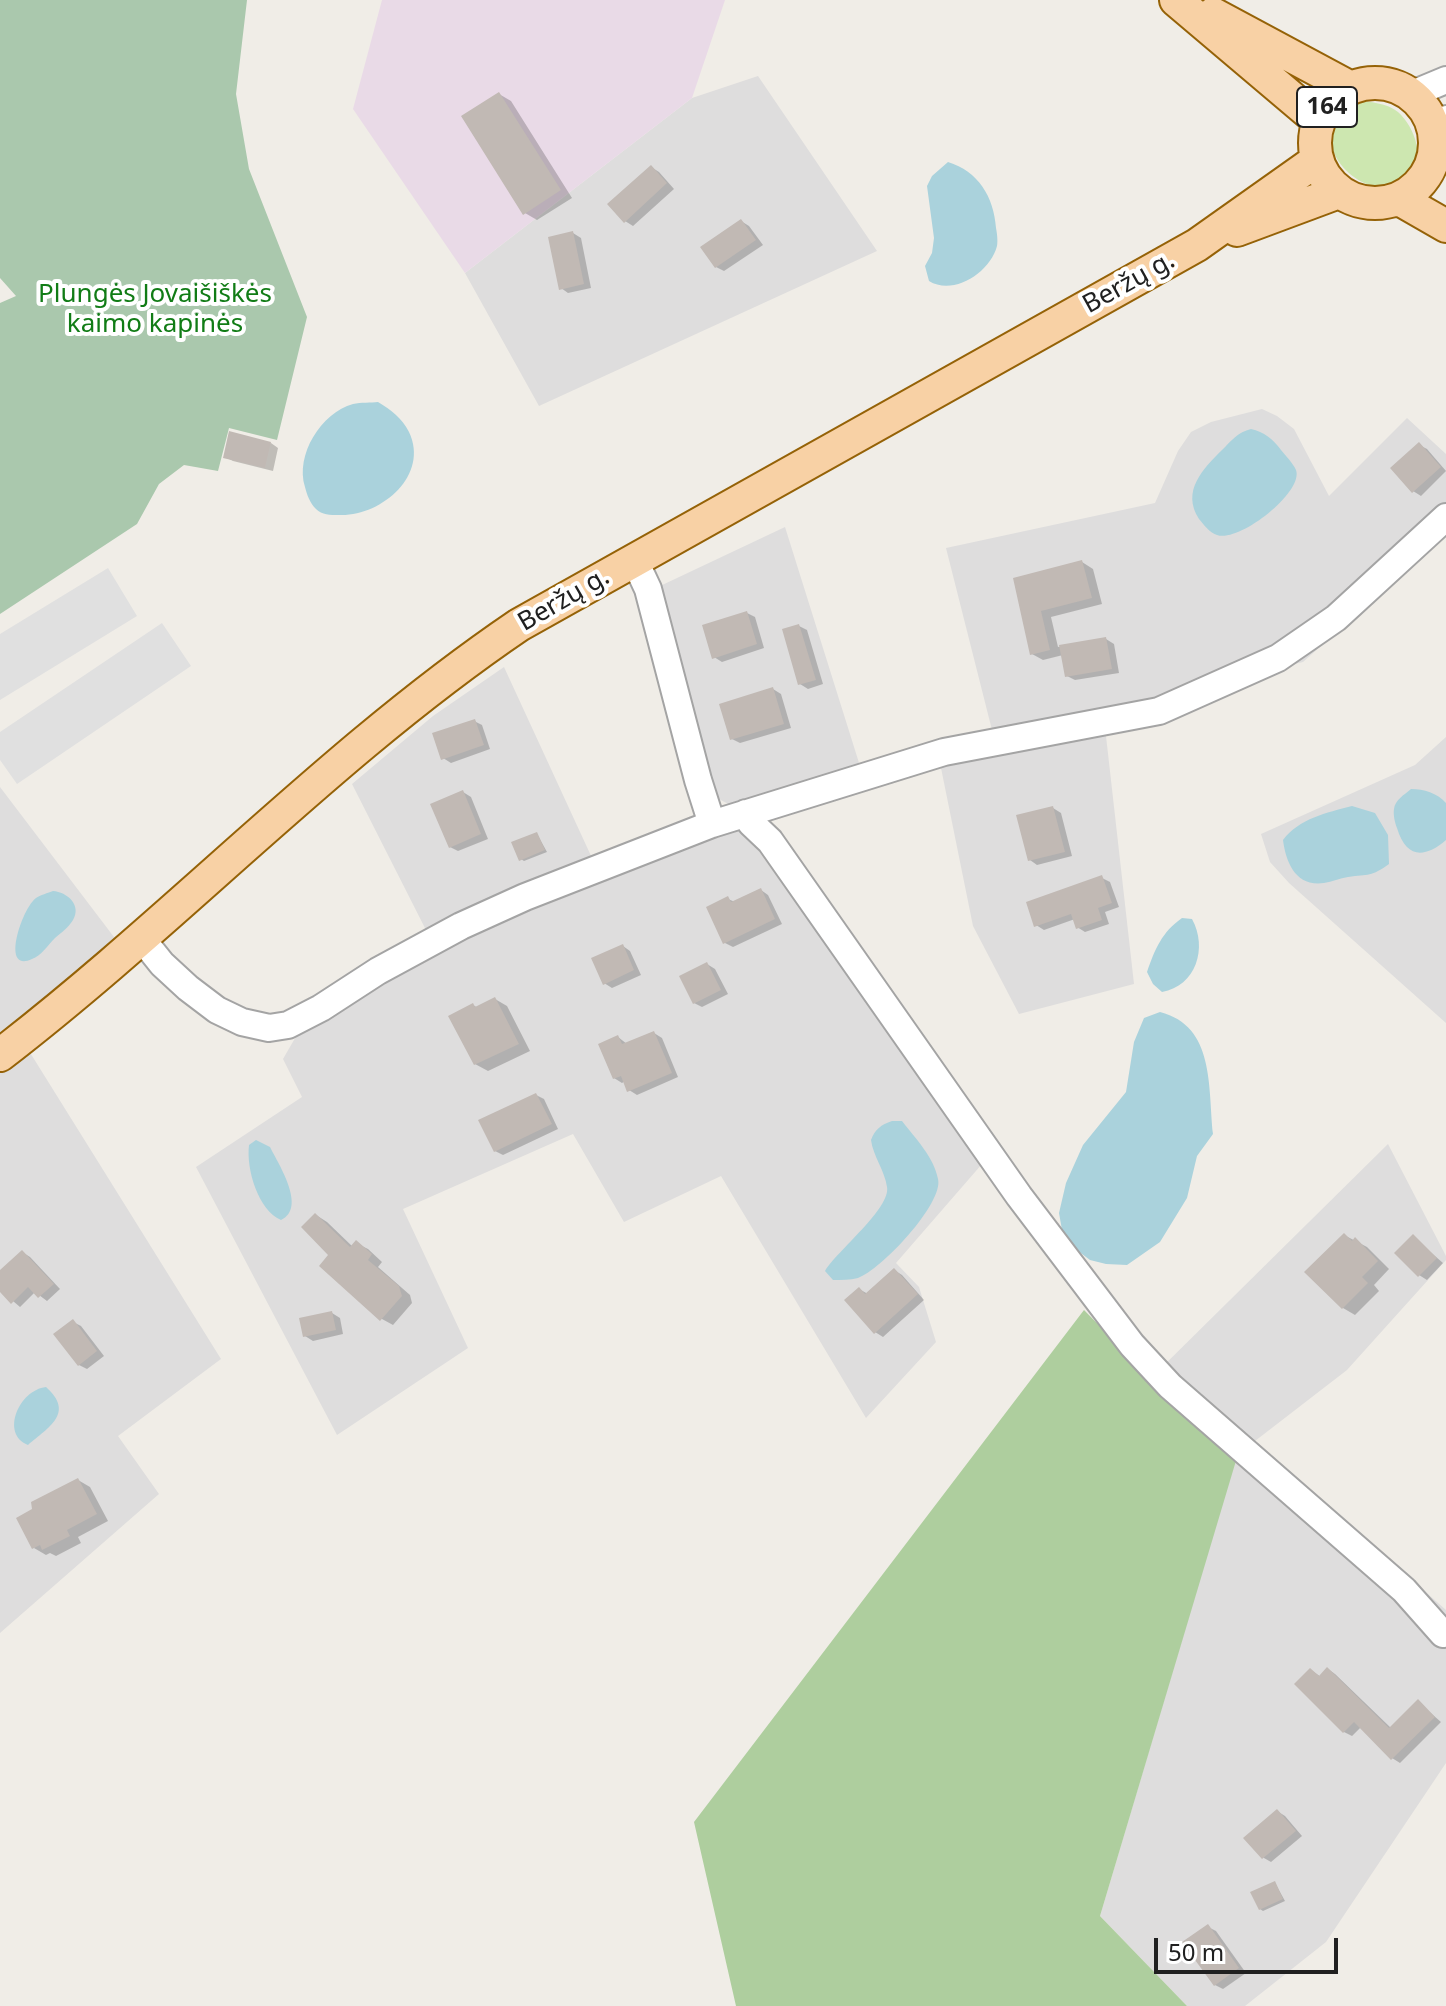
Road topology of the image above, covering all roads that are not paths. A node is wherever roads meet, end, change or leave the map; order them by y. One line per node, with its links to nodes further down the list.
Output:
1 (1176, 0): 6 (main road, 164)
2 (1187, 0): 4 (main road, 164)
3 (1446, 80): 5 (street)
4 (1351, 88): 5 (main road, 164); 6 (main road, 164)
5 (1410, 95): 7 (main road)
6 (1319, 121): 8 (main road, 164)
7 (1439, 123): 9 (main road)
8 (1317, 160): 10 (main road, 164); 13 (main road)
9 (1438, 174): 11 (main road)
10 (1339, 192): 11 (main road); 13 (main road)
11 (1399, 199): 12 (main road)
12 (1446, 226)
13 (1197, 245): 15 (main road, Beržų g.)
14 (1446, 517): 16 (street)
15 (634, 559): 17 (street); 18 (main road, Beržų g.)
16 (746, 813): 17 (street); 20 (street)
17 (712, 824): 18 (street)
18 (142, 939): 19 (main road, Beržų g.)
19 (0, 1055)
20 (1443, 1634)

